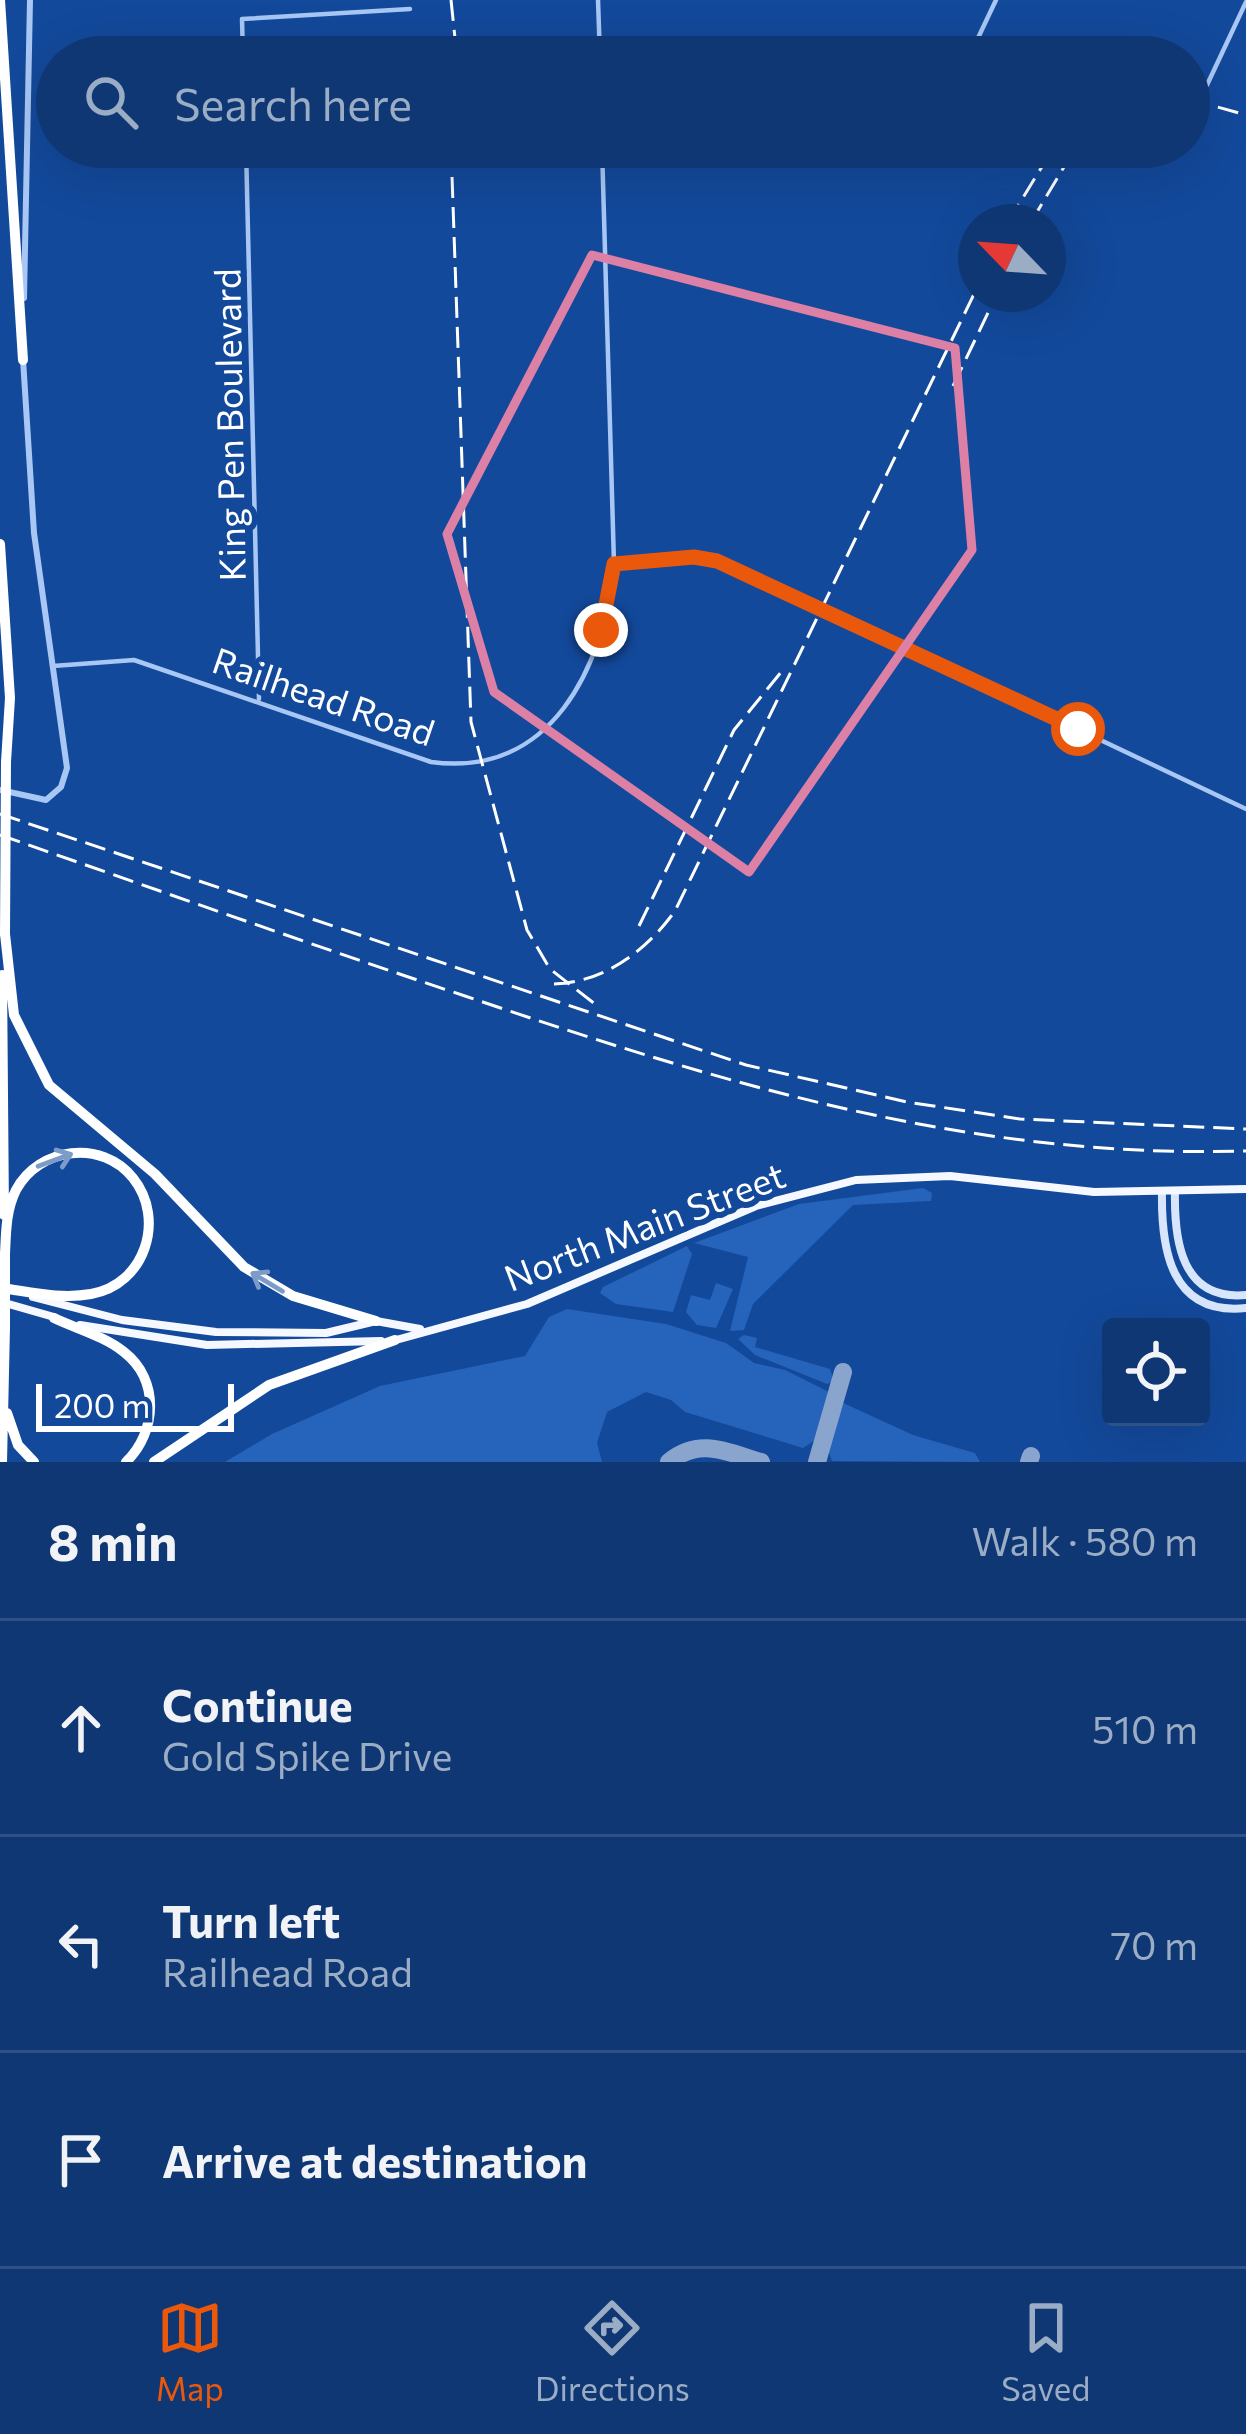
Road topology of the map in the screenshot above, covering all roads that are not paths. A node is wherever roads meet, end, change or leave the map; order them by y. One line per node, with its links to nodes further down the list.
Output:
1 (0, 0): 13 (highway)
2 (29, 0): 13 (street)
3 (598, 0): 8 (street)
4 (996, 0): 9 (street)
5 (1246, 2): 10 (street)
6 (410, 10): 7 (street)
7 (242, 36)
8 (599, 36)
9 (979, 36)
10 (1210, 79)
11 (246, 168): 17 (street, King Pen Boulevard)
12 (603, 168): 15 (street, Railhead Road)
13 (23, 360): 16 (street)
14 (0, 544): 20 (highway, bridge)
15 (614, 564): 17 (street, Railhead Road); 19 (street)
16 (53, 666): 17 (street, Railhead Road); 18 (street)
17 (259, 701)
18 (0, 790)
19 (1246, 809)
20 (8, 1014): 24 (highway); 30 (highway, one-way to 20)
21 (1246, 1189): 23 (main road, North Main Street)
22 (1162, 1191): 23 (main road, North Main Street); 28 (main road); 31 (main road, North Main Street)
23 (1175, 1191): 26 (main road)
24 (5, 1254): 25 (highway, one-way to 25); 33 (highway, bridge)
25 (4, 1287): 30 (main road, North Main Street)
26 (1246, 1295)
27 (0, 1301): 29 (main road, North Main Street)
28 (1246, 1308)
29 (54, 1318): 32 (main road, North Main Street); 36 (highway)
30 (376, 1321): 31 (main road, North Main Street)
31 (421, 1329): 32 (main road, North Main Street)
32 (395, 1340): 37 (highway)
33 (2, 1362): 34 (highway); 35 (highway)
34 (2, 1462)
35 (34, 1462)
36 (125, 1462)
37 (154, 1462)

